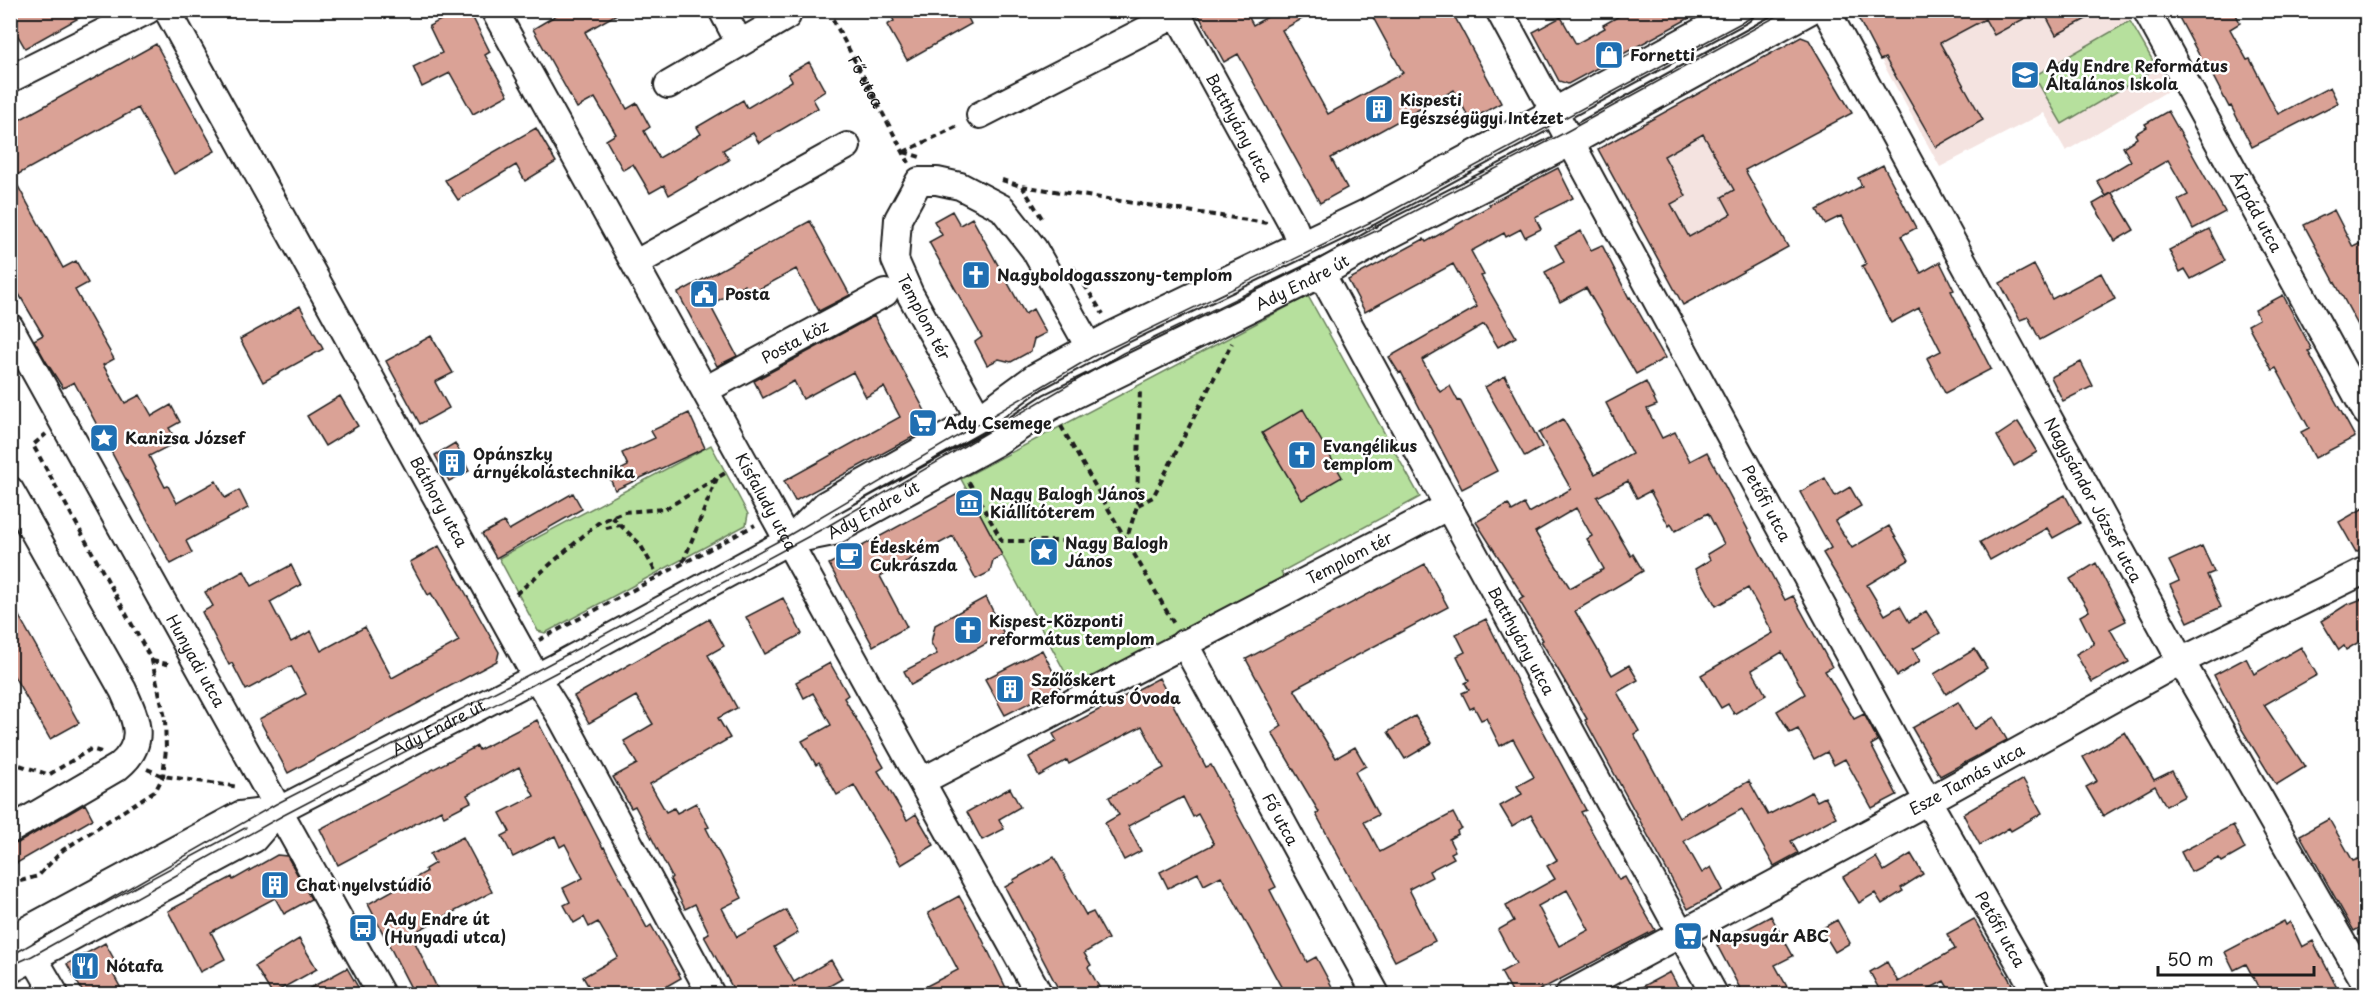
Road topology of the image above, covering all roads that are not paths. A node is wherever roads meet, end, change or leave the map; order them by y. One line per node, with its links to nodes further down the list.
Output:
1 (148, 10): 14 (street)
2 (167, 10): 37 (street, Báthory utca)
3 (494, 10): 21 (street, Kisfaludy utca)
4 (723, 10): 13 (street)
5 (1499, 10): 17 (street, Petőfi utca)
6 (1741, 10): 17 (street, Ady Endre út)
7 (1776, 10): 17 (street)
8 (1811, 10): 17 (street, Ady Endre út)
9 (1826, 10): 36 (street, Nagysándor József utca)
10 (2146, 10): 29 (street, Árpád utca)
11 (1176, 12): 16 (street); 20 (street, Batthyány utca)
12 (787, 16): 13 (street)
13 (739, 42): 15 (street)
14 (10, 79)
15 (668, 85)
16 (980, 116)
17 (1561, 127): 19 (street, Ady Endre út); 20 (street, Ady Endre út); 39 (street, Petőfi utca)
18 (847, 146): 21 (street)
19 (1389, 236): 20 (street); 26 (street, Ady Endre út)
20 (1301, 243): 25 (street, Ady Endre út); 26 (street)
21 (636, 263): 28 (street, Kisfaludy utca)
22 (1328, 286): 32 (street, Batthyány utca)
23 (885, 293): 28 (street, Posta köz)
24 (10, 327): 40 (street, Hunyadi utca)
25 (1089, 347): 27 (street, Ady Endre út); 30 (street, Templom tér)
26 (1125, 357): 27 (street); 33 (street, Ady Endre út)
27 (1035, 377): 30 (street, Ady Endre út)
28 (705, 390): 33 (street, Kisfaludy utca)
29 (2367, 412)
30 (979, 418): 33 (street, Ady Endre út)
31 (10, 490): 41 (street)
32 (1449, 506): 35 (street, Templom tér); 42 (street, Batthyány utca)
33 (788, 541): 37 (street, Ady Endre út); 38 (street, Kisfaludy utca)
34 (2367, 570): 36 (street, Esze Tamás utca)
35 (1184, 643): 38 (street, Templom tér); 52 (street, Fő utca)
36 (2181, 662): 39 (street, Esze Tamás utca); 47 (street, Nagysándor József utca)
37 (536, 677): 40 (street, Ady Endre út); 50 (street, Báthory utca)
38 (922, 781): 51 (street, Kisfaludy utca)
39 (1928, 801): 42 (street, Esze Tamás utca); 55 (street, Petőfi utca)
40 (279, 810): 43 (street, Ady Endre út); 45 (street, Ady Endre út); 49 (street, Hunyadi utca)
41 (10, 830)
42 (1681, 934): 53 (street, Esze Tamás utca); 54 (street, Batthyány utca)
43 (10, 939)
44 (10, 947): 45 (street)
45 (34, 958): 46 (street, Ady Endre út); 48 (street)
46 (10, 970)
47 (2367, 984)
48 (55, 994)
49 (381, 994)
50 (711, 994)
51 (1039, 994)
52 (1376, 994)
53 (1569, 994)
54 (1714, 994)
55 (2037, 994)

